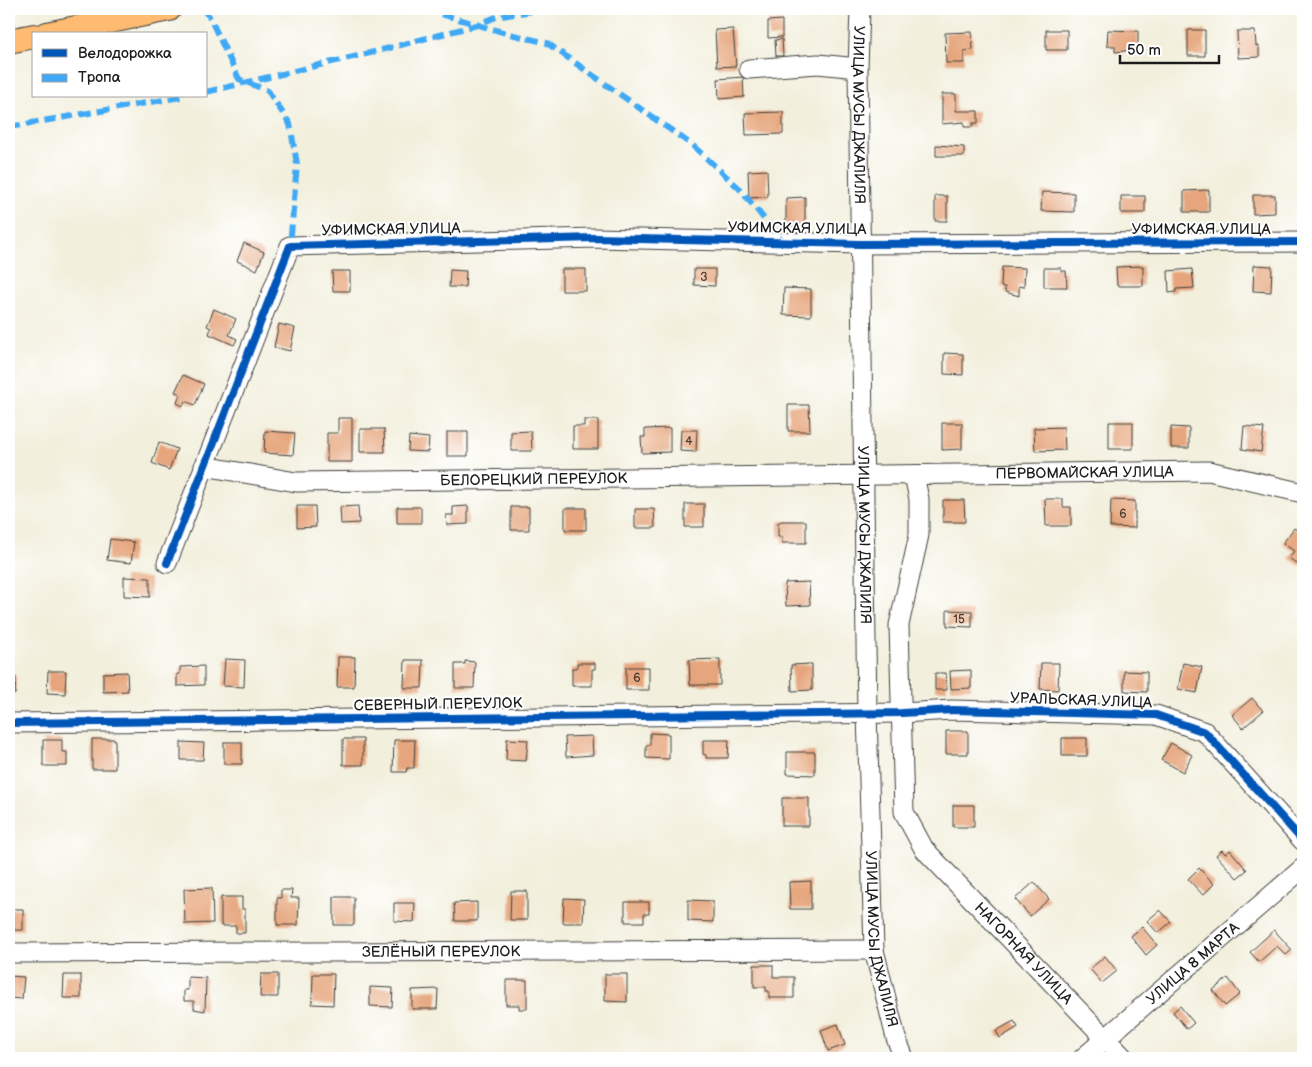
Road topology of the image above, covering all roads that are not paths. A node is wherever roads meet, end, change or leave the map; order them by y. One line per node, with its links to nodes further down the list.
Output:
1 (169, 9): 3 (main road)
2 (860, 9): 6 (street, УЛИЦА МУСЫ ДЖАЛИЛЯ)
3 (56, 32)
4 (32, 36): 5 (main road)
5 (9, 41)
6 (858, 68): 7 (street); 9 (street, УЛИЦА МУСЫ ДЖАЛИЛЯ)
7 (749, 69)
8 (1303, 242): 9 (street, УФИМСКАЯ УЛИЦА)
9 (861, 244): 10 (street, УФИМСКАЯ УЛИЦА); 12 (street, УЛИЦА МУСЫ ДЖАЛИЛЯ)
10 (204, 466): 12 (street, БЕЛОРЕЦКИЙ ПЕРЕУЛОК); 14 (street)
11 (914, 475): 12 (street, ПЕРВОМАЙСКАЯ УЛИЦА); 13 (street, ПЕРВОМАЙСКАЯ УЛИЦА); 16 (street, НАГОРНАЯ УЛИЦА)
12 (864, 476): 15 (street, УЛИЦА МУСЫ ДЖАЛИЛЯ)
13 (1303, 493)
14 (167, 563)
15 (867, 713): 16 (street, УРАЛЬСКАЯ УЛИЦА); 17 (street, СЕВЕРНЫЙ ПЕРЕУЛОК); 20 (street, УЛИЦА МУСЫ ДЖАЛИЛЯ)
16 (902, 713): 18 (street, УРАЛЬСКАЯ УЛИЦА); 22 (street, НАГОРНАЯ УЛИЦА)
17 (9, 723)
18 (1303, 840)
19 (1303, 868): 22 (street, УЛИЦА 8 МАРТА)
20 (874, 950): 21 (street, ЗЕЛЁНЫЙ ПЕРЕУЛОК); 23 (street, УЛИЦА МУСЫ ДЖАЛИЛЯ)
21 (9, 954)
22 (1106, 1038): 24 (street, УЛИЦА 8 МАРТА); 25 (street, НАГОРНАЯ УЛИЦА)
23 (904, 1058)
24 (1083, 1058)
25 (1124, 1058)

